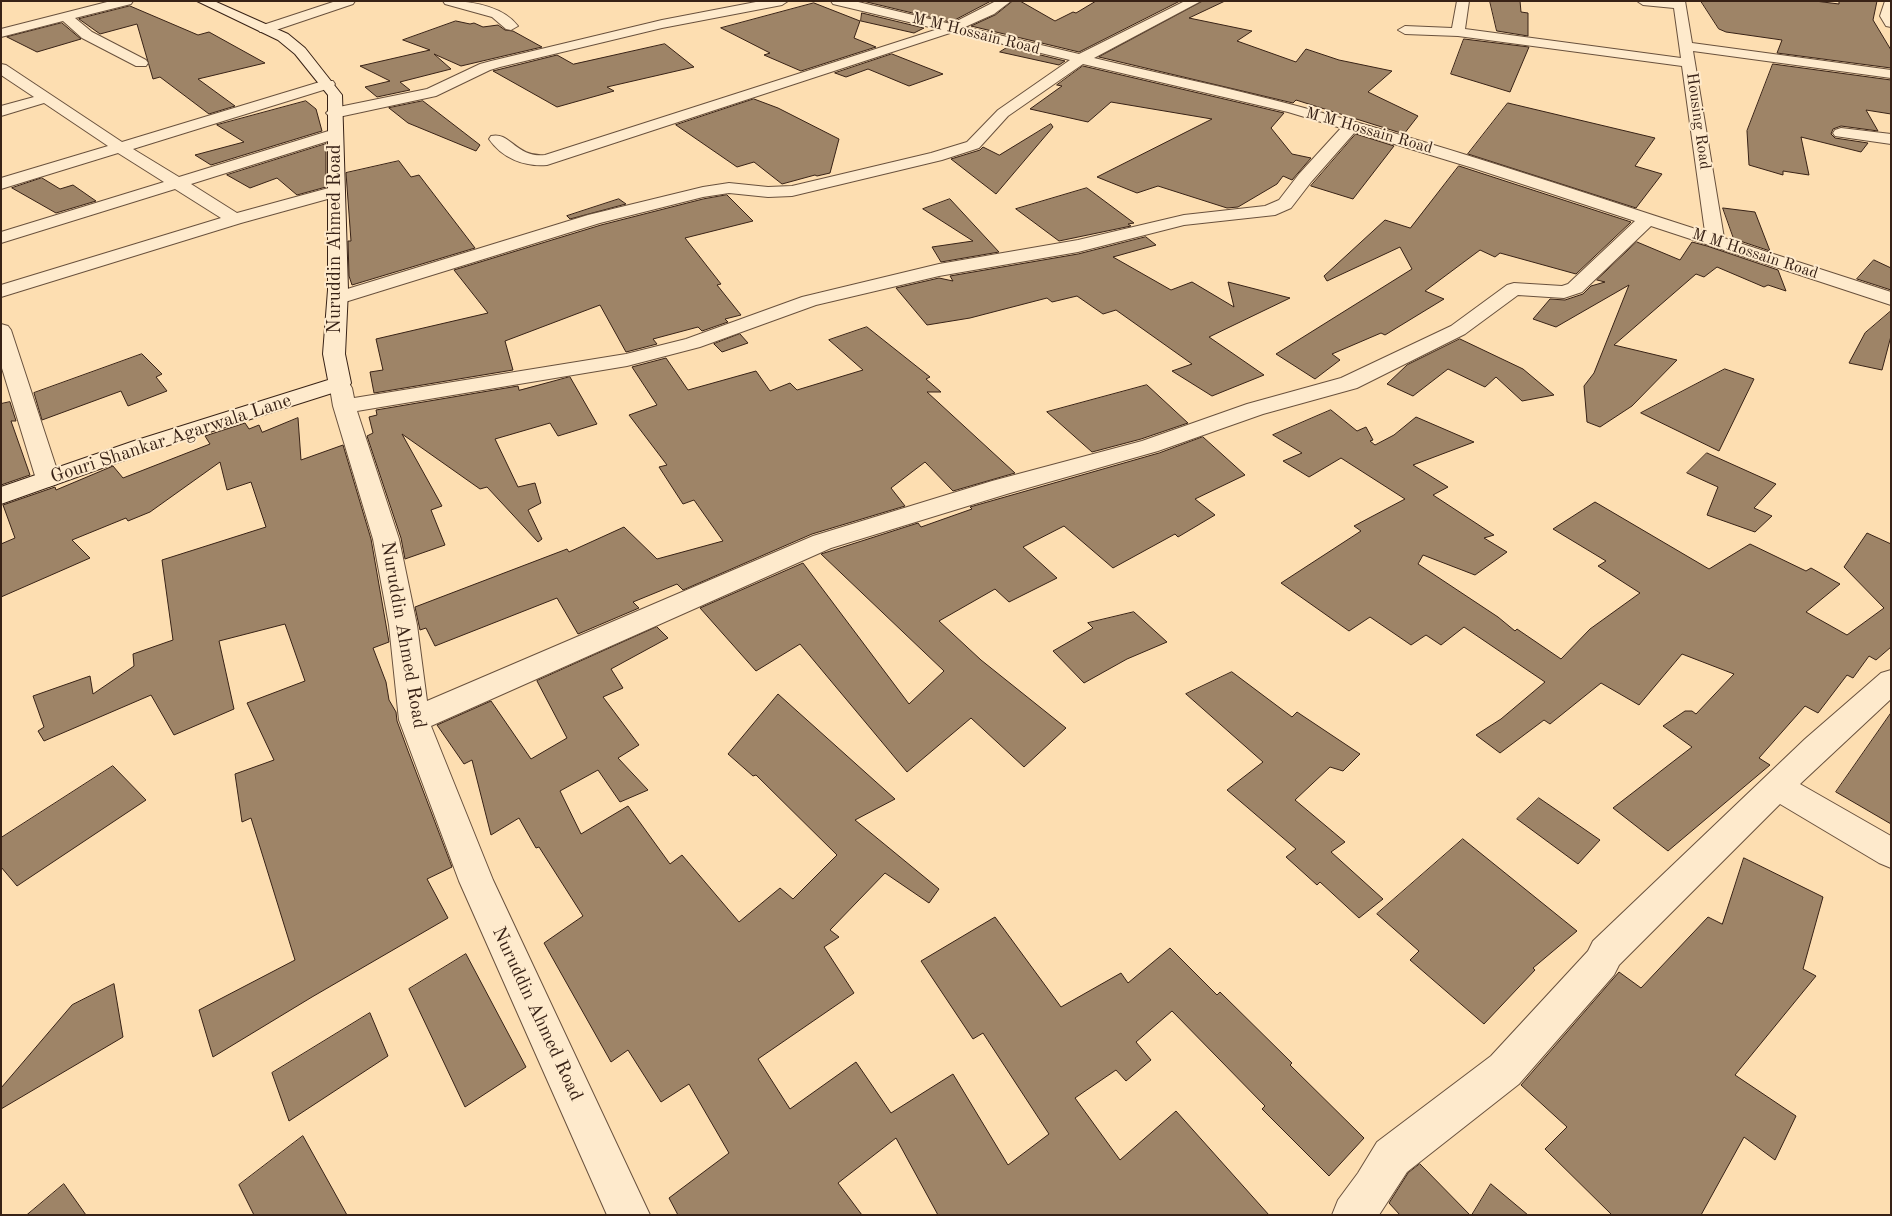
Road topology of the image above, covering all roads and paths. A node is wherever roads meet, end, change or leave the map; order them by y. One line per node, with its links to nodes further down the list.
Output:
1 (127, 1): 13 (street)
2 (203, 1): 17 (street, Nuruddin Ahmed Road)
3 (348, 1): 17 (street)
4 (449, 1): 16 (street)
5 (782, 1): 31 (street)
6 (836, 1): 18 (street, M M Hossain Road)
7 (1005, 1): 18 (street)
8 (1195, 1): 23 (street)
9 (1463, 1): 20 (street)
10 (1643, 1): 12 (street)
11 (1891, 1): 15 (street)
12 (1679, 3): 22 (street, Housing Road)
13 (94, 5): 14 (street)
14 (65, 16): 21 (street); 24 (street)
15 (1891, 23)
16 (511, 26)
17 (265, 28): 28 (street, Nuruddin Ahmed Road)
18 (950, 28): 23 (street, M M Hossain Road); 35 (street)
19 (1405, 30): 20 (street)
20 (1458, 32): 25 (street)
21 (1, 33)
22 (1687, 46): 25 (street, Housing Road); 27 (street)
23 (1081, 59): 32 (street, M M Hossain Road); 46 (street)
24 (141, 63)
25 (1689, 63): 44 (street, Housing Road)
26 (1, 68): 29 (street)
27 (1891, 74)
28 (328, 84): 31 (street, Nuruddin Ahmed Road); 37 (street)
29 (47, 98): 30 (street); 37 (street)
30 (1, 111)
31 (334, 113): 34 (street, Nuruddin Ahmed Road)
32 (1352, 126): 42 (street, M M Hossain Road); 49 (street, Gouri Shankar Agarwala Lane)
33 (1841, 133): 36 (street)
34 (336, 134): 38 (street); 40 (street, Nuruddin Ahmed Road)
35 (497, 139)
36 (1891, 139)
37 (121, 148): 38 (street); 39 (street)
38 (178, 183): 41 (street); 43 (street)
39 (1, 184)
40 (336, 190): 41 (street); 46 (street, Nuruddin Ahmed Road)
41 (235, 219): 45 (street)
42 (1648, 219): 44 (street, M M Hossain Road); 53 (street)
43 (1, 238)
44 (1715, 241): 47 (street, M M Hossain Road)
45 (1, 291)
46 (338, 298): 49 (street, Nuruddin Ahmed Road)
47 (1891, 300)
48 (3, 343): 50 (street)
49 (342, 395): 50 (street, Gouri Shankar Agarwala Lane); 53 (street, Nuruddin Ahmed Road)
50 (48, 479): 51 (street, Gouri Shankar Agarwala Lane)
51 (1, 496)
52 (1891, 681): 54 (street)
53 (414, 720): 56 (street, Nuruddin Ahmed Road)
54 (1777, 786): 55 (street); 57 (street)
55 (1891, 853)
56 (629, 1215)
57 (1353, 1215)

